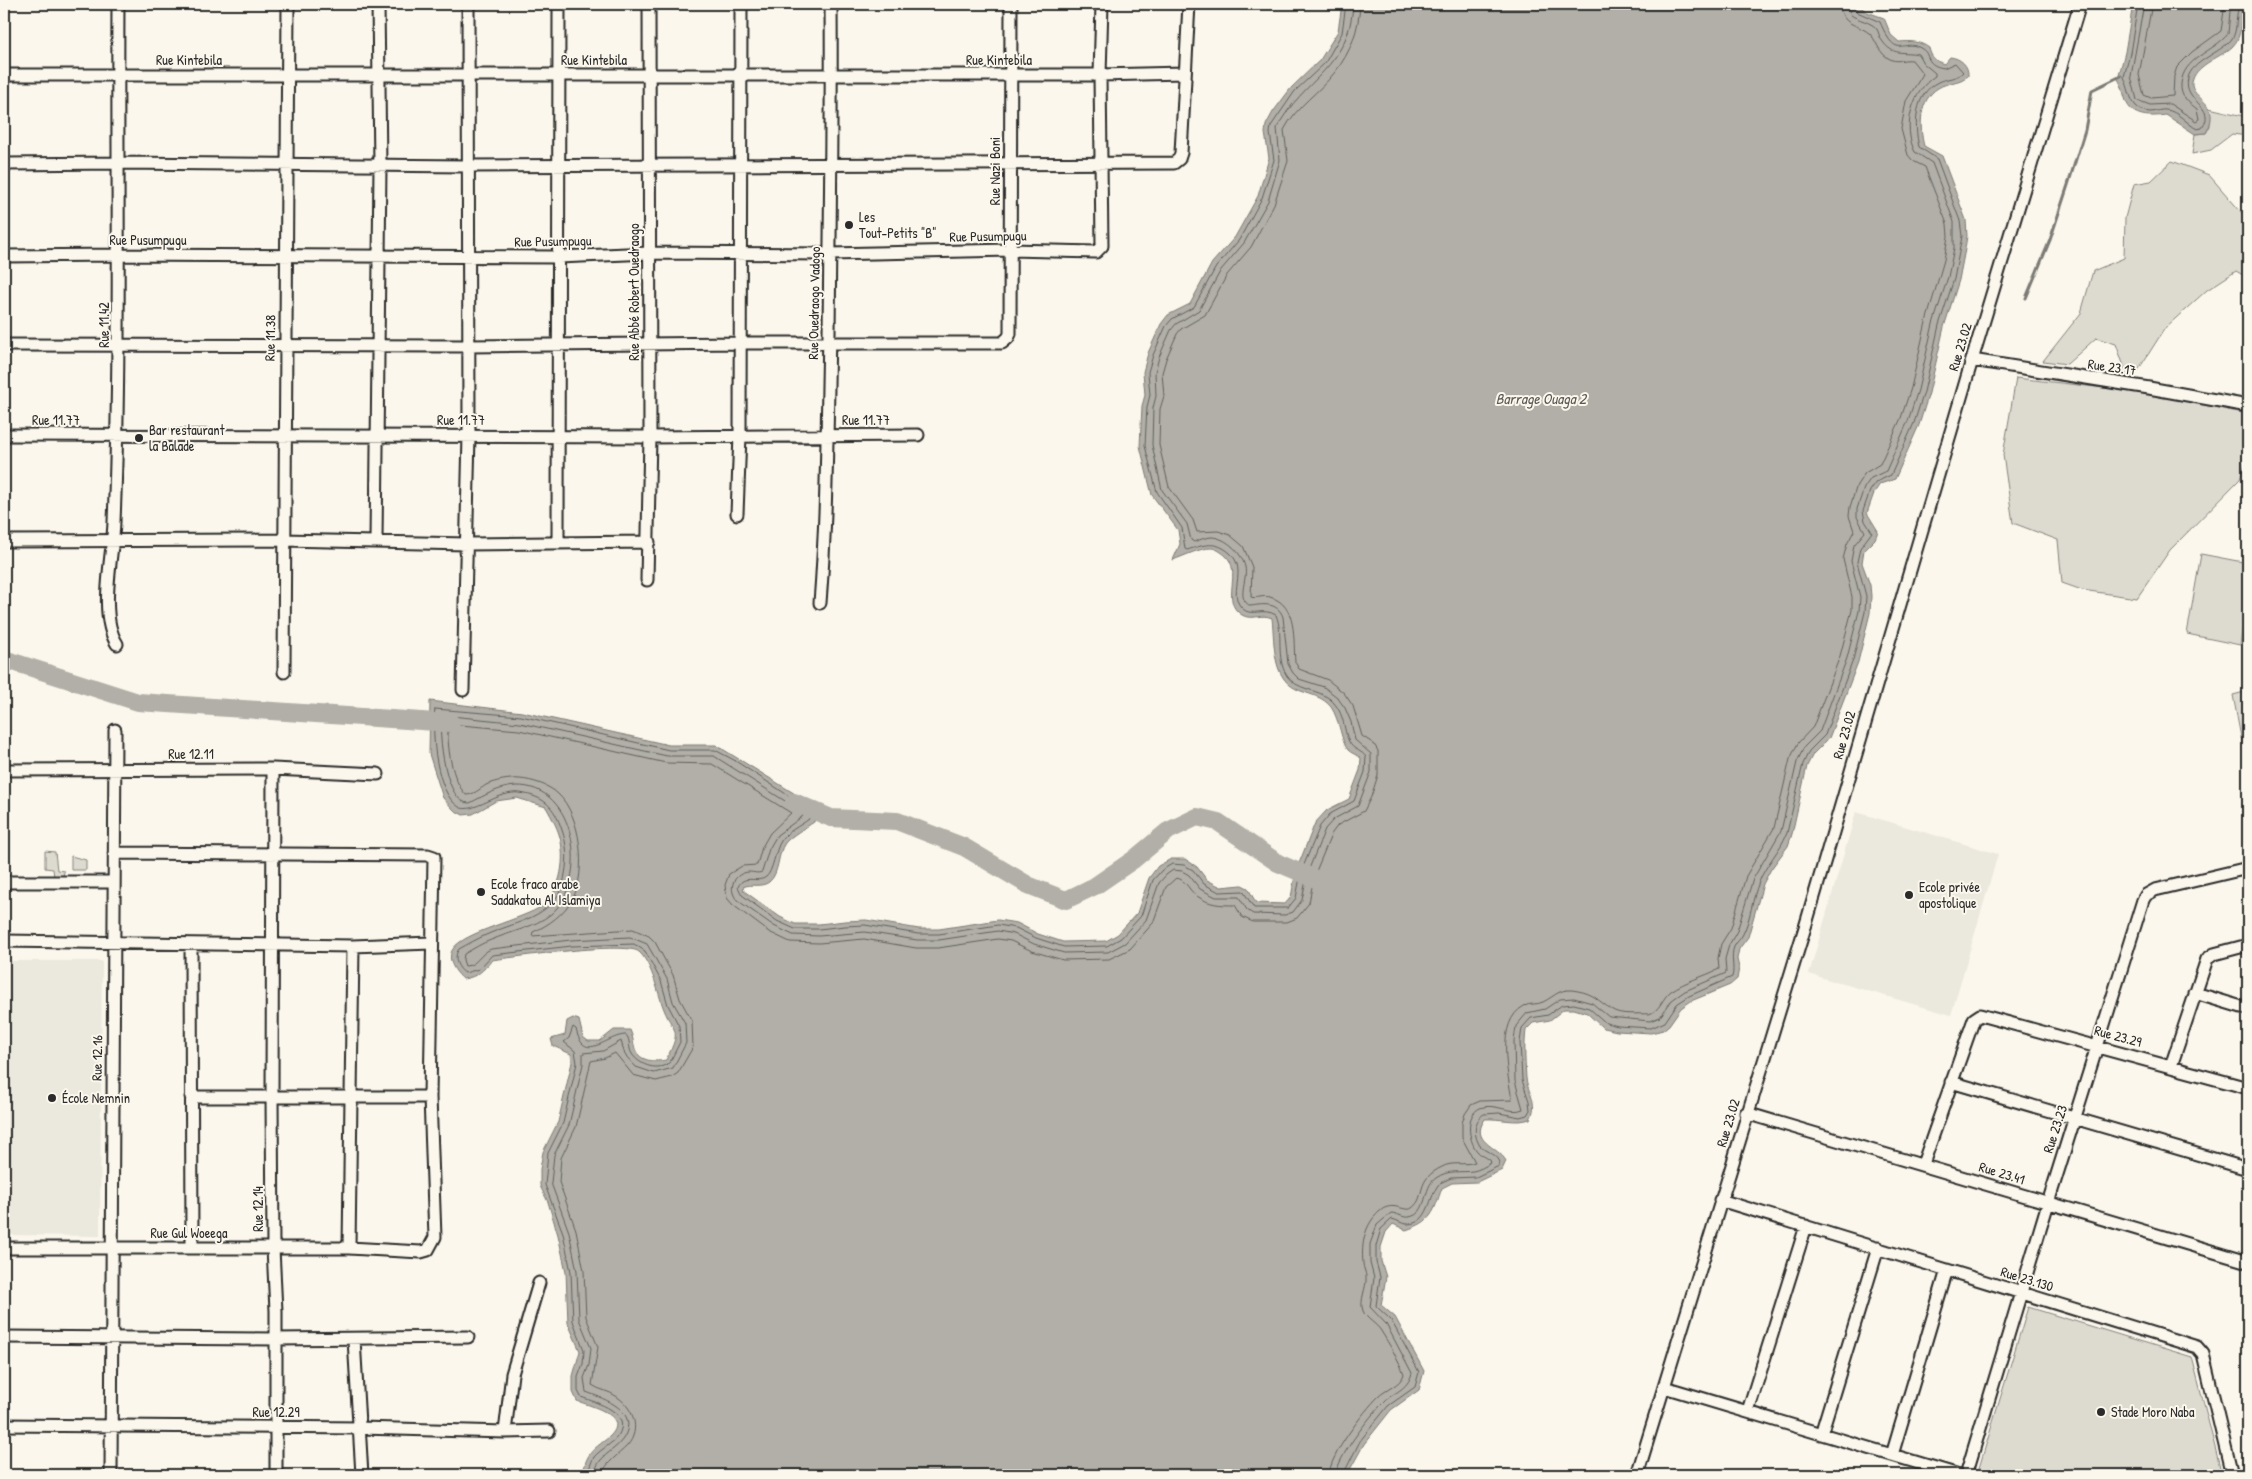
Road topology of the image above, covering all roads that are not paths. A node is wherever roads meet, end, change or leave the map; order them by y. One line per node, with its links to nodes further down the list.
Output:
1 (118, 4): 18 (street, Rue 11.42)
2 (288, 4): 14 (street, Rue 11.38)
3 (378, 4): 15 (street)
4 (468, 4): 24 (street)
5 (559, 4): 19 (street)
6 (649, 4): 20 (street, Rue Abbé Robert Ouedraogo)
7 (741, 4): 16 (street)
8 (830, 4): 21 (street, Rue Ouedraogo Vadogo)
9 (1012, 4): 22 (street, Rue Nazi Boni)
10 (1102, 4): 23 (street)
11 (1189, 4): 13 (street)
12 (2080, 4): 55 (street, Rue 23.02)
13 (1184, 73): 23 (street, Rue Kintebila); 28 (street)
14 (287, 74): 15 (street, Rue Kintebila); 18 (street, Rue Kintebila); 30 (street, Rue 11.38)
15 (379, 74): 24 (street, Rue Kintebila); 31 (street)
16 (740, 74): 20 (street, Rue Kintebila); 21 (street, Rue Kintebila); 32 (street)
17 (4, 75): 18 (street, Rue Kintebila)
18 (118, 75): 25 (street, Rue 11.42)
19 (560, 75): 20 (street, Rue Kintebila); 24 (street, Rue Kintebila); 34 (street)
20 (649, 75): 35 (street, Rue Abbé Robert Ouedraogo)
21 (832, 75): 22 (street, Rue Kintebila); 26 (street, Rue Ouedraogo Vadogo)
22 (1010, 75): 23 (street, Rue Kintebila); 27 (street, Rue Nazi Boni)
23 (1100, 75): 28 (street)
24 (467, 76): 33 (street)
25 (118, 163): 29 (street); 30 (street); 40 (street, Rue 11.42)
26 (832, 163): 27 (street); 32 (street); 39 (street, Rue Ouedraogo Vadogo)
27 (1011, 163): 28 (street); 36 (street, Rue Nazi Boni)
28 (1101, 163): 36 (street, Rue Pusumpugu)
29 (4, 164)
30 (287, 164): 31 (street); 41 (street, Rue 11.38)
31 (380, 165): 33 (street); 43 (street)
32 (741, 165): 35 (street); 38 (street)
33 (468, 166): 34 (street); 44 (street)
34 (560, 166): 35 (street); 45 (street)
35 (649, 166): 37 (street, Rue Abbé Robert Ouedraogo)
36 (1010, 250): 39 (street, Rue Pusumpugu); 47 (street, Rue Nazi Boni)
37 (649, 253): 38 (street, Rue Pusumpugu); 45 (street, Rue Pusumpugu); 51 (street, Rue Abbé Robert Ouedraogo)
38 (740, 253): 39 (street, Rue Pusumpugu); 46 (street)
39 (830, 254): 47 (street, Rue Ouedraogo Vadogo)
40 (118, 255): 41 (street, Rue Pusumpugu); 42 (street, Rue Pusumpugu); 52 (street, Rue 11.42)
41 (286, 255): 43 (street, Rue Pusumpugu); 53 (street, Rue 11.38)
42 (4, 256)
43 (378, 256): 44 (street, Rue Pusumpugu); 49 (street)
44 (470, 256): 45 (street, Rue Pusumpugu); 54 (street)
45 (559, 257): 50 (street)
46 (739, 343): 47 (street); 51 (street); 64 (street)
47 (828, 343): 65 (street, Rue Ouedraogo Vadogo)
48 (4, 345): 52 (street)
49 (378, 345): 53 (street); 54 (street); 57 (street)
50 (558, 345): 51 (street); 54 (street); 63 (street)
51 (650, 345): 66 (street, Rue Abbé Robert Ouedraogo)
52 (119, 346): 53 (street); 61 (street, Rue 11.42)
53 (284, 346): 62 (street, Rue 11.38)
54 (468, 346): 58 (street)
55 (1972, 360): 56 (street, Rue 23.17); 107 (street, Rue 23.02)
56 (2248, 406)
57 (376, 435): 58 (street, Rue 11.77); 62 (street, Rue 11.77); 71 (street)
58 (468, 435): 63 (street, Rue 11.77); 74 (street)
59 (918, 435): 65 (street, Rue 11.77)
60 (4, 436): 61 (street, Rue 11.77)
61 (118, 436): 62 (street, Rue 11.77); 68 (street, Rue 11.42)
62 (285, 436): 69 (street, Rue 11.38)
63 (558, 436): 66 (street, Rue 11.77); 72 (street)
64 (740, 436): 65 (street, Rue 11.77); 66 (street, Rue 11.77); 67 (street)
65 (828, 436): 76 (street, Rue Ouedraogo Vadogo)
66 (650, 437): 73 (street, Rue Abbé Robert Ouedraogo)
67 (737, 514)
68 (114, 540): 69 (street); 70 (street); 77 (street, Rue 11.42)
69 (283, 540): 71 (street); 78 (street, Rue 11.38)
70 (4, 541)
71 (376, 542): 74 (street)
72 (558, 542): 73 (street); 74 (street)
73 (649, 542): 75 (street, Rue Abbé Robert Ouedraogo)
74 (467, 544): 79 (street)
75 (647, 580)
76 (820, 603)
77 (117, 644)
78 (284, 672)
79 (463, 690)
80 (115, 730): 81 (street, Rue 12.16)
81 (115, 768): 82 (street, Rue 12.11); 83 (street, Rue 12.11); 85 (street, Rue 12.16)
82 (273, 769): 84 (street, Rue 12.11); 86 (street, Rue 12.14)
83 (4, 770)
84 (378, 774)
85 (114, 853): 86 (street); 89 (street, Rue 12.16)
86 (273, 855): 91 (street); 93 (street, Rue 12.14)
87 (2248, 868): 99 (street, Rue 23.23)
88 (4, 882): 89 (street)
89 (114, 882): 92 (street, Rue 12.16)
90 (4, 941): 92 (street)
91 (431, 942): 96 (street); 105 (street)
92 (114, 943): 94 (street); 114 (street, Rue 12.16)
93 (273, 943): 94 (street); 96 (street); 103 (street, Rue 12.14)
94 (191, 944): 104 (street)
95 (2248, 945): 97 (street)
96 (353, 946): 106 (street)
97 (2195, 993): 98 (street); 100 (street)
98 (2248, 1009)
99 (2098, 1046): 100 (street, Rue 23.29); 101 (street, Rue 23.29); 108 (street, Rue 23.23)
100 (2172, 1066): 102 (street, Rue 23.29)
101 (1951, 1082): 108 (street); 109 (street)
102 (2248, 1088)
103 (272, 1096): 104 (street); 106 (street); 117 (street, Rue 12.14)
104 (191, 1097): 116 (street)
105 (430, 1097): 106 (street); 118 (street, Rue Gul Woeega)
106 (351, 1098): 118 (street)
107 (1746, 1113): 109 (street, Rue 23.41); 111 (street, Rue 23.02)
108 (2075, 1117): 110 (street); 112 (street, Rue 23.23)
109 (1923, 1164): 112 (street, Rue 23.41)
110 (2248, 1169)
111 (1720, 1200): 113 (street, Rue 23.130); 129 (street, Rue 23.02)
112 (2048, 1203): 120 (street, Rue 23.41); 123 (street, Rue 23.23)
113 (1806, 1226): 119 (street, Rue 23.130); 130 (street)
114 (111, 1247): 115 (street, Rue Gul Woeega); 116 (street, Rue Gul Woeega); 126 (street, Rue 12.16)
115 (4, 1248)
116 (192, 1248): 117 (street, Rue Gul Woeega)
117 (273, 1248): 118 (street, Rue Gul Woeega); 127 (street, Rue 12.14)
118 (349, 1248)
119 (1878, 1248): 121 (street, Rue 23.130); 137 (street)
120 (2248, 1262)
121 (1948, 1270): 123 (street, Rue 23.130); 138 (street)
122 (539, 1283): 136 (street)
123 (2021, 1292): 144 (street, Rue 23.23); 145 (street, Rue 23.130)
124 (4, 1337): 126 (street)
125 (468, 1337): 128 (street)
126 (110, 1338): 127 (street); 132 (street, Rue 12.16)
127 (276, 1339): 128 (street); 133 (street, Rue 12.14)
128 (354, 1339): 134 (street)
129 (1664, 1387): 130 (street); 142 (street, Rue 23.02)
130 (1748, 1411): 137 (street)
131 (4, 1425): 132 (street, Rue 12.29)
132 (112, 1427): 133 (street, Rue 12.29); 139 (street, Rue 12.16)
133 (275, 1427): 134 (street, Rue 12.29); 140 (street, Rue 12.14)
134 (361, 1428): 136 (street, Rue 12.29); 141 (street)
135 (549, 1431): 136 (street, Rue 12.29)
136 (504, 1432)
137 (1821, 1434): 138 (street)
138 (1892, 1455): 143 (street)
139 (111, 1475)
140 (276, 1475)
141 (362, 1475)
142 (1637, 1475)
143 (1960, 1475)
144 (1966, 1475)
145 (2232, 1475)

